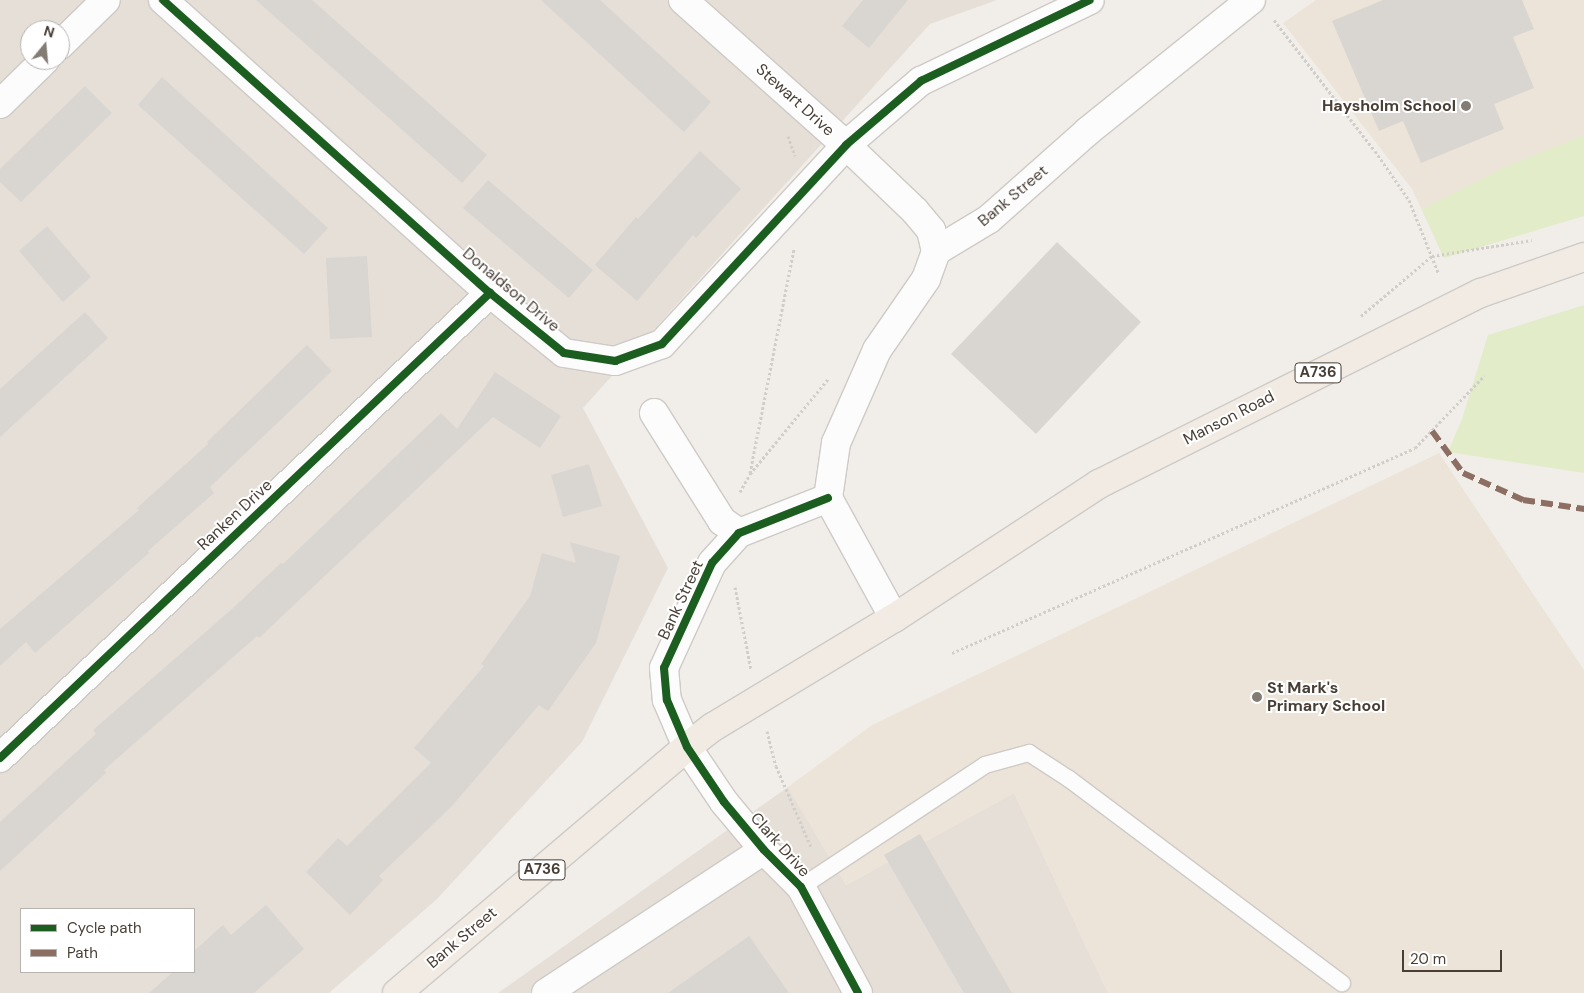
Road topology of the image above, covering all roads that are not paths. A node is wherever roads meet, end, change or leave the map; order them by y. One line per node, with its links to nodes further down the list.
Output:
1 (106, 0): 6 (street)
2 (163, 0): 12 (street, Donaldson Drive)
3 (683, 0): 9 (street, Stewart Drive)
4 (1090, 0): 9 (street, Donaldson Drive)
5 (1261, 8): 10 (street, Bank Street)
6 (70, 35)
7 (35, 70): 8 (street)
8 (0, 104)
9 (846, 145): 10 (street, Stewart Drive); 12 (street, Donaldson Drive)
10 (936, 251): 14 (street)
11 (1584, 257): 16 (main road, Manson Road / A736)
12 (490, 293): 18 (street, Ranken Drive)
13 (654, 413): 15 (street)
14 (828, 498): 15 (street, Bank Street); 16 (street)
15 (730, 527): 17 (street, Bank Street)
16 (894, 618): 17 (main road, Bank Street / A736)
17 (687, 747): 19 (street, Clark Drive); 22 (main road, Bank Street / A736)
18 (0, 758)
19 (764, 850): 20 (street, Clark Drive); 23 (street)
20 (801, 887): 21 (lane); 24 (street, Clark Drive)
21 (1342, 983)
22 (397, 993)
23 (546, 993)
24 (858, 993)

